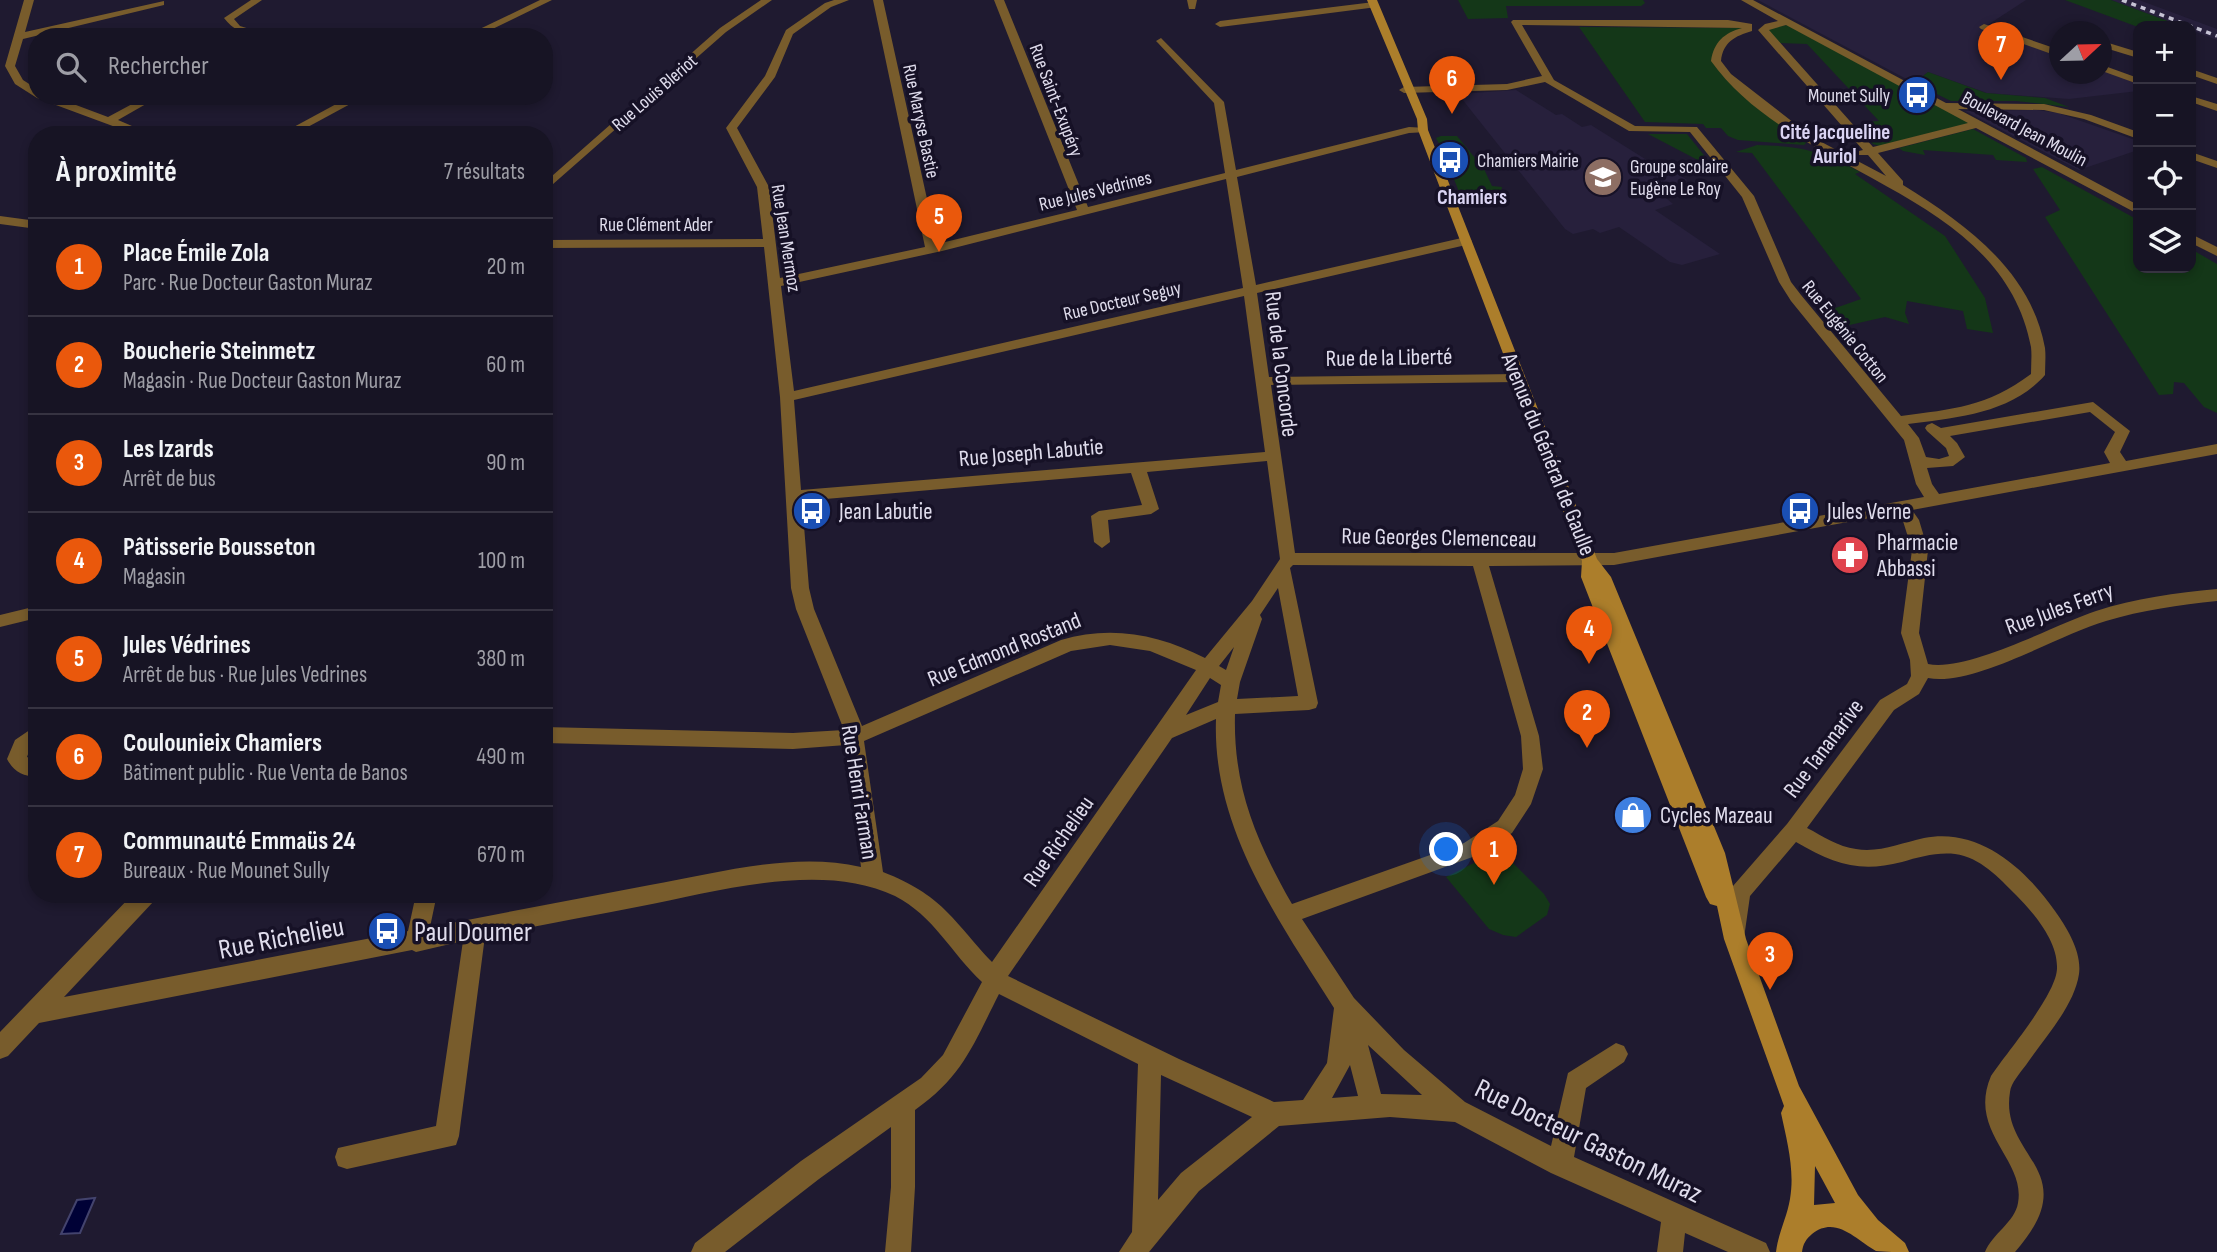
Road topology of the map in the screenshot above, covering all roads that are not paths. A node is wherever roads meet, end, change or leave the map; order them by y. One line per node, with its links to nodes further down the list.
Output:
1 (29, 0): 18 (street)
2 (257, 0): 15 (street)
3 (547, 0): 16 (street)
4 (767, 0): 49 (street, Rue Louis Bleriot)
5 (844, 0): 57 (street, Rue Jean Mermoz)
6 (878, 0): 59 (street, Rue Maryse Bastie)
7 (999, 0): 52 (street, Rue Saint-Exupéry)
8 (1746, 0): 11 (street, Boulevard Jean Moulin)
9 (161, 2): 14 (street)
10 (1373, 3): 12 (street); 31 (main road, Avenue du Général de Gaulle)
11 (1788, 22): 36 (street, Boulevard Jean Moulin); 44 (street)
12 (1220, 24)
13 (1984, 27): 21 (street)
14 (55, 28)
15 (237, 28)
16 (487, 28)
17 (28, 35): 18 (street)
18 (18, 37): 29 (street)
19 (1161, 41): 48 (street, Rue de la Concorde)
20 (2112, 47): 22 (street)
21 (2049, 50)
22 (2133, 53)
23 (2112, 72): 26 (street)
24 (2196, 74): 28 (street)
25 (1548, 78): 31 (street); 46 (street, Rue Eugénie Cotton); 67 (street, Rue Eugénie Cotton)
26 (2133, 79)
27 (28, 80): 29 (street)
28 (2217, 81)
29 (19, 82): 30 (street)
30 (28, 88)
31 (1407, 90): 42 (main road, Avenue du Général de Gaulle)
32 (2196, 101): 37 (street)
33 (65, 105): 38 (street)
34 (138, 105): 38 (street)
35 (342, 105): 41 (street)
36 (1945, 106): 39 (street, Boulevard Jean Moulin); 43 (street)
37 (2217, 108)
38 (109, 121): 40 (street)
39 (1978, 124): 44 (street); 51 (street, Boulevard Jean Moulin)
40 (123, 126)
41 (302, 126)
42 (1423, 130): 48 (street, Rue Jules Vedrines); 55 (main road, Avenue du Général de Gaulle)
43 (2133, 134)
44 (1870, 151): 46 (street); 50 (street)
45 (2196, 157): 47 (street)
46 (1842, 158): 50 (street)
47 (2217, 165)
48 (1232, 174): 52 (street, Rue Jules Vedrines); 62 (street, Rue de la Concorde)
49 (553, 181)
50 (1913, 198): 66 (street)
51 (2133, 207)
52 (1085, 211): 59 (street, Rue Jules Vedrines)
53 (0, 220): 54 (street)
54 (28, 224)
55 (1466, 240): 62 (street, Rue Docteur Seguy); 63 (main road, Avenue du Général de Gaulle)
56 (2196, 241): 60 (street)
57 (769, 243): 58 (street, Rue Clément Ader); 61 (street, Rue Jean Mermoz)
58 (553, 244)
59 (932, 249): 61 (street, Rue Jules Vedrines)
60 (2217, 252)
61 (775, 283): 65 (street, Rue Jean Mermoz)
62 (1250, 290): 64 (street, Rue de la Concorde); 65 (street, Rue Docteur Seguy)
63 (1518, 378): 64 (street, Rue de la Liberté); 79 (main road, Avenue du Général de Gaulle)
64 (1261, 381): 70 (street, Rue de la Concorde)
65 (787, 397): 74 (street, Rue Jean Mermoz)
66 (1920, 418): 67 (street); 68 (street)
67 (1898, 421): 71 (street)
68 (1937, 433): 71 (street); 73 (street)
69 (2217, 450): 73 (street, Rue Georges Clemenceau)
70 (1272, 456): 72 (street, Rue Joseph Labutie); 80 (street, Rue de la Concorde)
71 (1919, 461): 75 (street)
72 (1137, 466): 74 (street, Rue Joseph Labutie); 77 (street)
73 (2123, 466): 75 (street, Rue Georges Clemenceau)
74 (794, 496): 91 (street, Rue Henri Farman)
75 (1935, 500): 76 (street, Rue Georges Clemenceau)
76 (1901, 506): 79 (street, Rue Georges Clemenceau); 86 (street)
77 (1102, 542)
78 (1479, 559): 79 (street, Rue Georges Clemenceau); 80 (street, Rue Georges Clemenceau); 98 (street)
79 (1590, 561): 100 (main road, Avenue du Général de Gaulle)
80 (1285, 564): 82 (street); 88 (street, Rue de la Concorde)
81 (2217, 595): 86 (street, Rue Jules Ferry)
82 (1258, 605): 85 (street, Rue Richelieu); 87 (street)
83 (28, 614): 84 (street)
84 (0, 621)
85 (1208, 667): 87 (street, Rue Edmond Rostand); 89 (street, Rue Richelieu); 91 (street, Rue Edmond Rostand)
86 (1921, 670): 94 (street, Rue Tananarive)
87 (1231, 682): 88 (street)
88 (1224, 707): 89 (street); 98 (street)
89 (1165, 733): 102 (street, Rue Richelieu)
90 (553, 736): 91 (street, Rue Edmond Rostand)
91 (855, 737): 95 (street, Rue Henri Farman)
92 (28, 740): 93 (street)
93 (28, 768)
94 (1794, 830): 100 (street, Rue Tananarive); 125 (street)
95 (873, 878): 99 (street, Rue Richelieu); 102 (street, Rue Henri Farman)
96 (138, 903): 104 (street)
97 (426, 903): 101 (street)
98 (1287, 915): 103 (street, Rue Docteur Gaston Muraz)
99 (475, 929): 101 (street, Rue Richelieu); 114 (street)
100 (1735, 939): 108 (main road)
101 (416, 942): 104 (street, Rue Richelieu)
102 (994, 978): 107 (street, Rue Henri Farman); 109 (street, Rue Richelieu)
103 (1346, 1006): 110 (street, Rue Docteur Gaston Muraz); 111 (street, Rue Docteur Gaston Muraz); 112 (street)
104 (30, 1014): 105 (street)
105 (0, 1048)
106 (1616, 1054): 115 (street)
107 (1150, 1058): 113 (street, Rue Henri Farman); 119 (street)
108 (1788, 1092): 117 (main road); 118 (main road)
109 (903, 1105): 120 (street, Rue Richelieu); 121 (street)
110 (1372, 1106): 111 (street); 112 (street)
111 (1457, 1110): 115 (street, Rue Docteur Gaston Muraz)
112 (1310, 1111): 113 (street)
113 (1274, 1114): 119 (street)
114 (347, 1157)
115 (1560, 1164): 116 (street, Rue Docteur Gaston Muraz)
116 (1674, 1217): 122 (street); 123 (street, Rue Docteur Gaston Muraz)
117 (1868, 1227): 118 (main road); 124 (main road)
118 (1792, 1242)
119 (1138, 1243)
120 (704, 1252)
121 (898, 1252)
122 (1670, 1252)
123 (1757, 1252)
124 (1896, 1252)
125 (1998, 1252)

